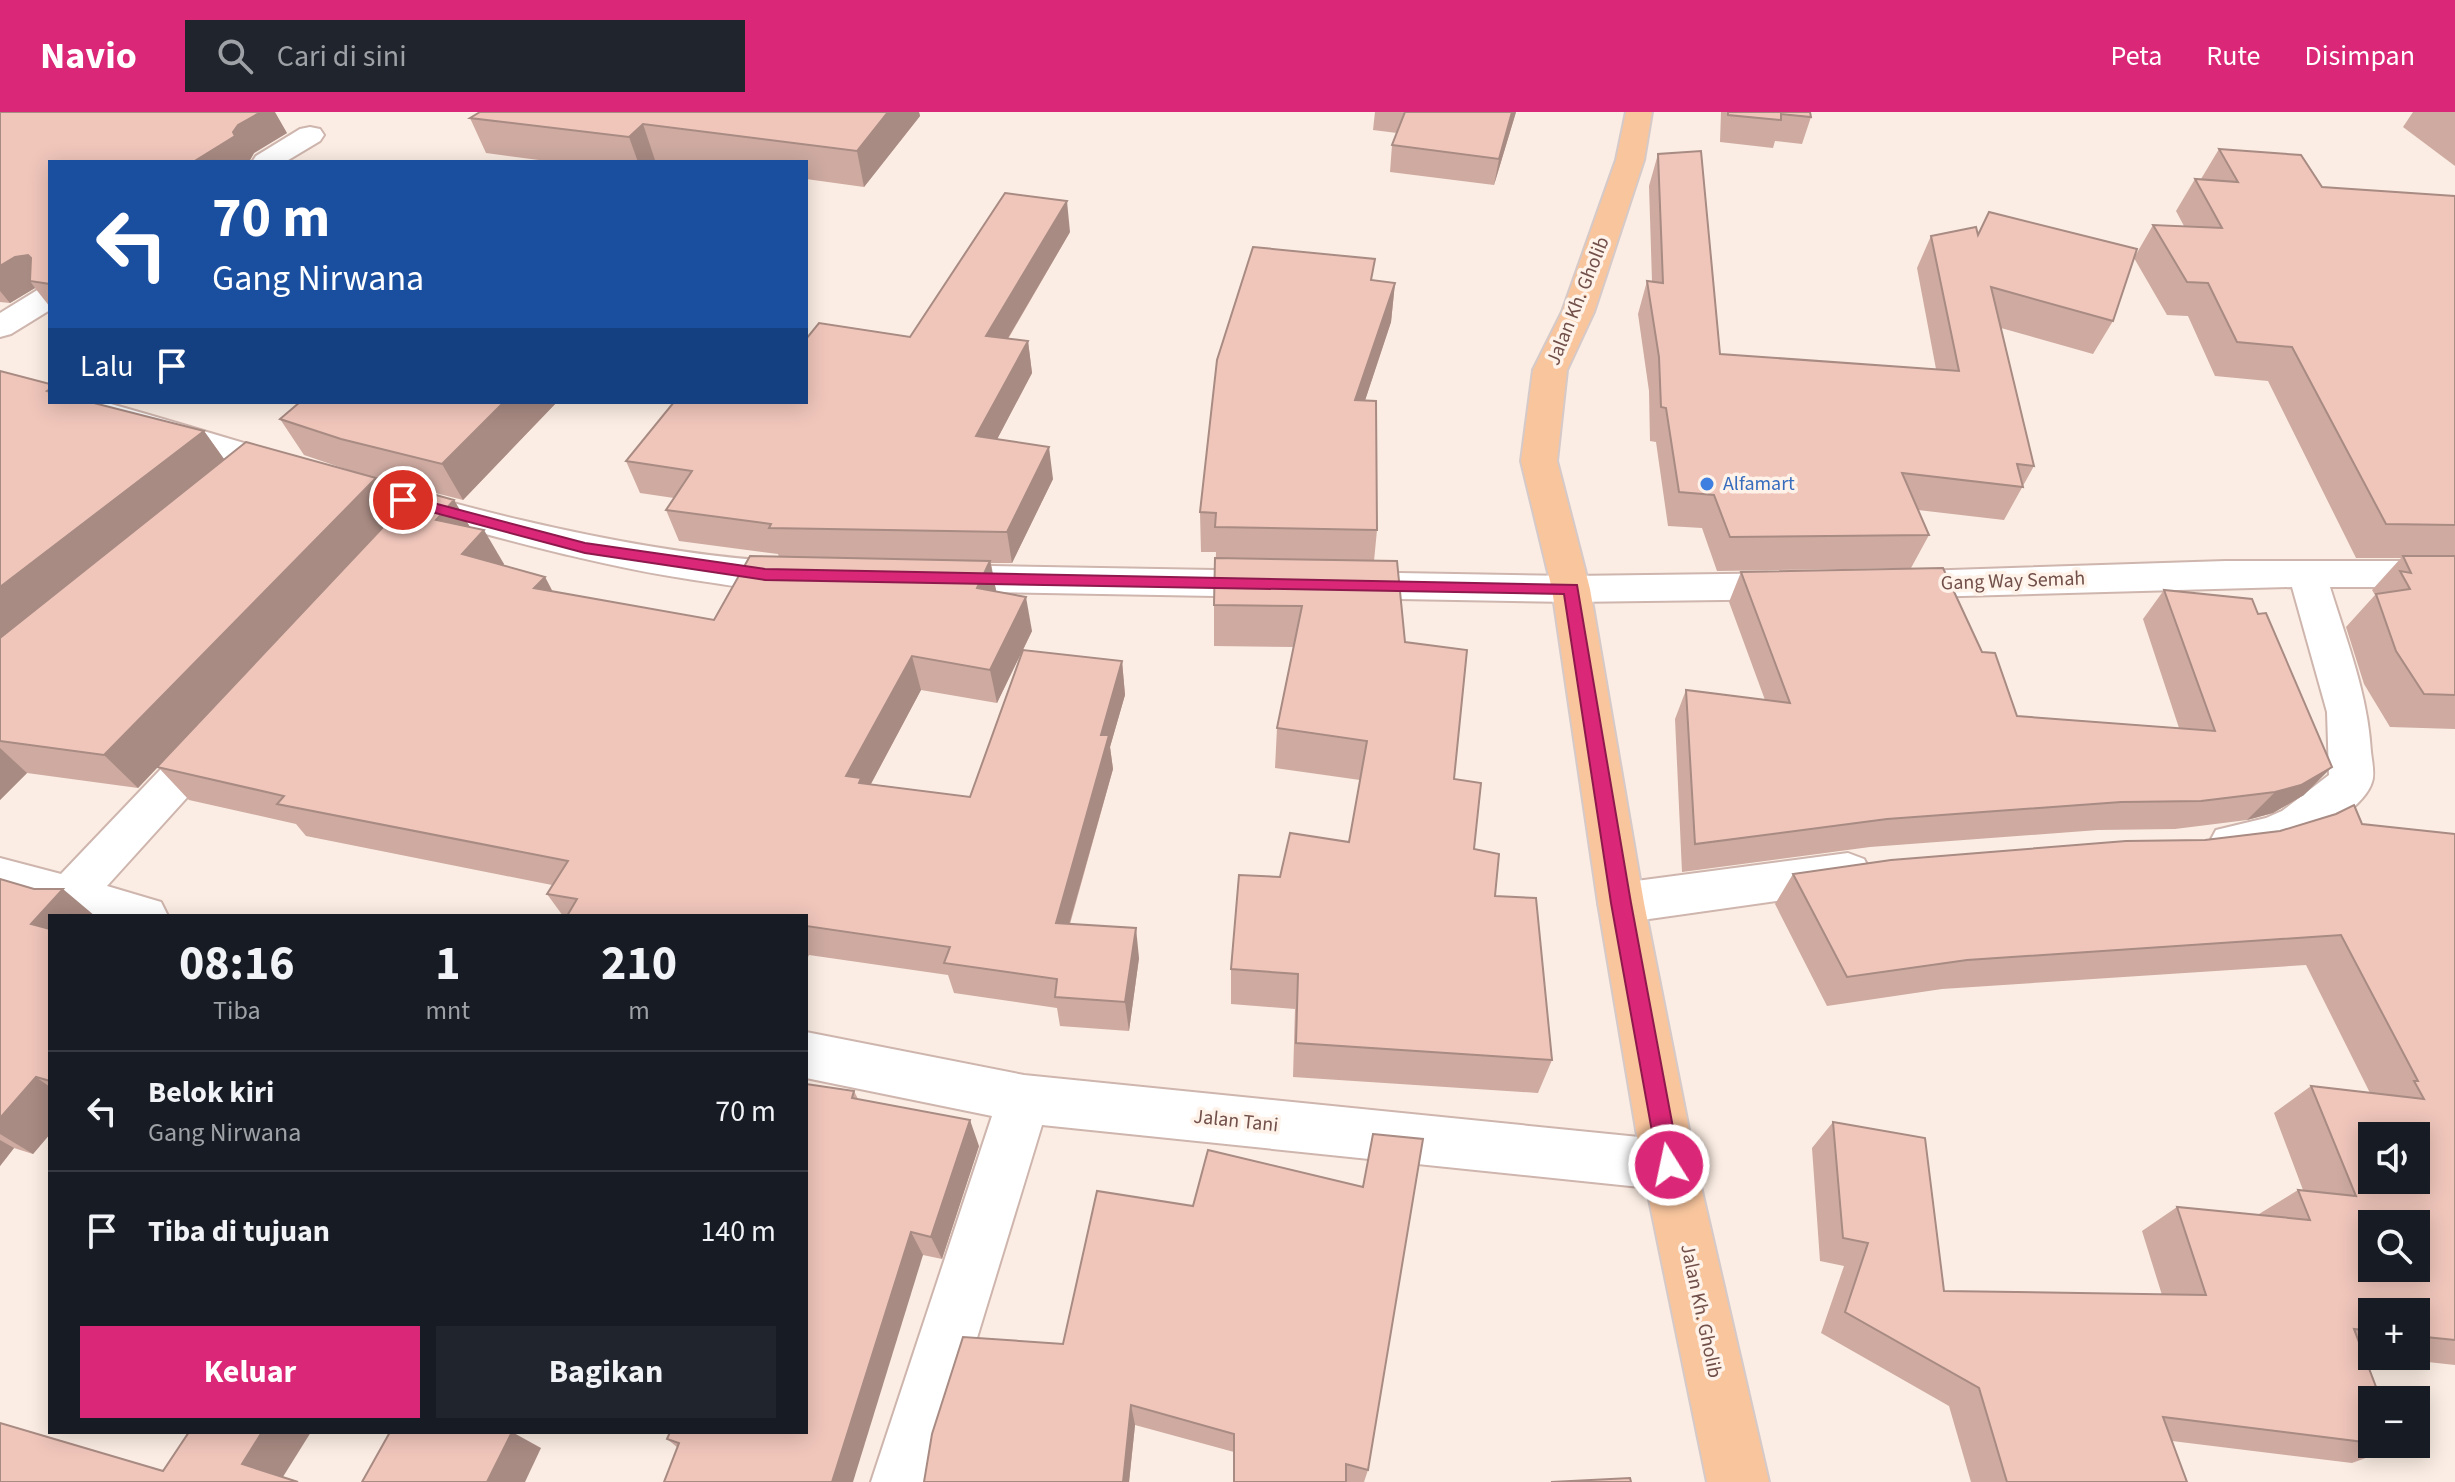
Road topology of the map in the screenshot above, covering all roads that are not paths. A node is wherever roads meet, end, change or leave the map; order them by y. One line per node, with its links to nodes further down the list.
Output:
1 (1639, 112): 15 (main road, Jalan Kh. Gholib)
2 (310, 135): 3 (street)
3 (269, 160)
4 (48, 297): 5 (street)
5 (0, 327)
6 (72, 404): 7 (street)
7 (266, 458): 8 (street); 9 (street)
8 (229, 488)
9 (429, 507): 10 (street); 13 (street)
10 (397, 541)
11 (2307, 574): 12 (street, Gang Way Semah); 15 (street, Gang Way Semah); 17 (street)
12 (2455, 574)
13 (829, 576)
14 (892, 577): 15 (street, Gang Way Semah)
15 (1571, 589): 21 (main road, Jalan Kh. Gholib)
16 (239, 713): 20 (street)
17 (2187, 849)
18 (1885, 868): 21 (street)
19 (0, 877): 20 (street)
20 (70, 896): 22 (street)
21 (1621, 903): 25 (main road, Jalan Kh. Gholib)
22 (137, 914)
23 (808, 1055): 24 (street, Jalan Tani)
24 (1024, 1099): 25 (street, Jalan Tani); 26 (street)
25 (1669, 1165): 27 (main road, Jalan Kh. Gholib)
26 (902, 1482)
27 (1738, 1482)

